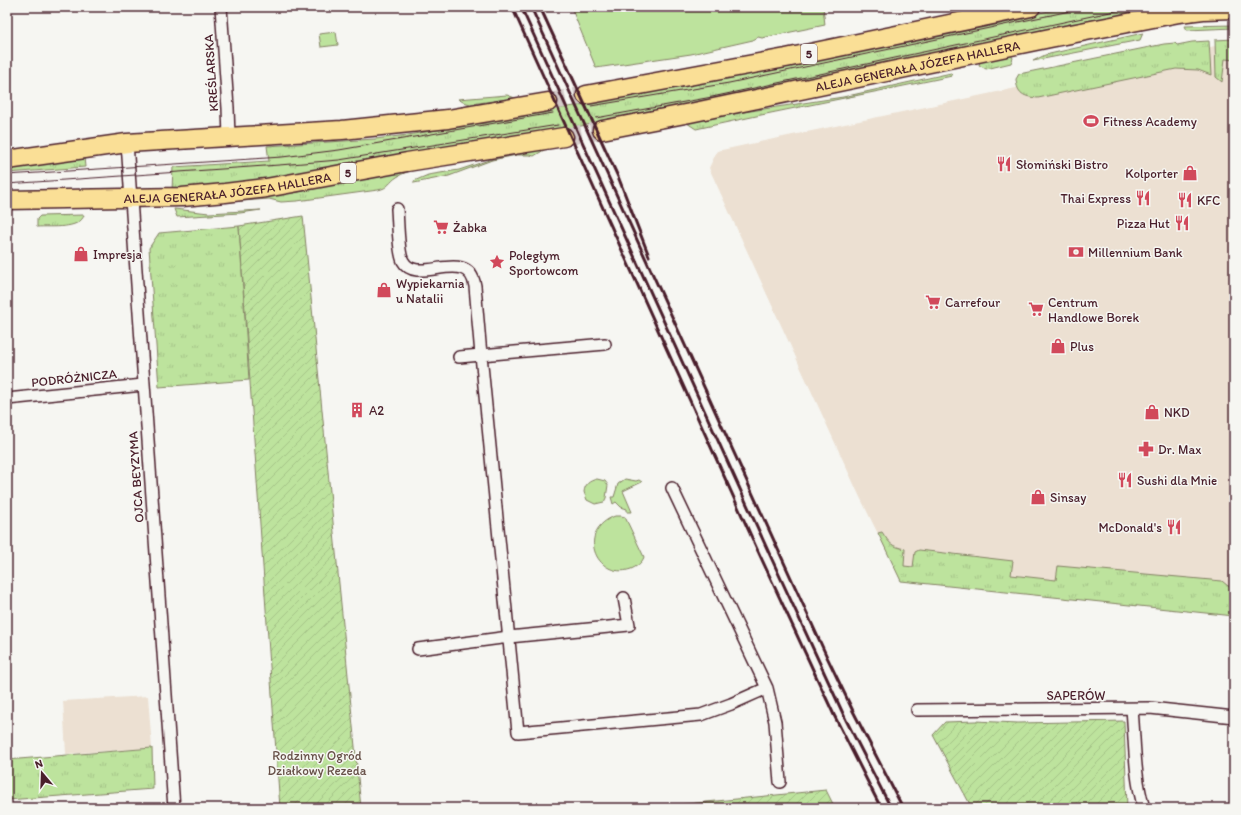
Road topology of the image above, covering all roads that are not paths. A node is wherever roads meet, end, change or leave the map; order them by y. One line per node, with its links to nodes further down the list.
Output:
1 (221, 7): 7 (street, KREŚLARSKA)
2 (1031, 7): 4 (main road, 5)
3 (1234, 9): 6 (main road, ALEJA GENERAŁA JÓZEFA HALLERA)
4 (586, 95)
5 (548, 102): 7 (main road)
6 (602, 130)
7 (229, 136): 9 (main road)
8 (564, 137): 11 (main road, ALEJA GENERAŁA JÓZEFA HALLERA / 5)
9 (127, 143): 10 (main road); 11 (street, OJCA BEYZYMA)
10 (7, 160)
11 (131, 198): 12 (main road, ALEJA GENERAŁA JÓZEFA HALLERA / 5); 17 (street, OJCA BEYZYMA)
12 (7, 200)
13 (397, 209): 15 (street)
14 (605, 344): 15 (street)
15 (481, 355): 16 (street); 21 (street)
16 (459, 357)
17 (144, 384): 18 (street, PODRÓŻNICZA); 28 (street, OJCA BEYZYMA)
18 (7, 399)
19 (672, 488): 23 (street)
20 (624, 598): 21 (street)
21 (509, 637): 22 (street); 23 (street)
22 (418, 648)
23 (767, 688): 27 (street)
24 (1132, 709): 25 (street, SAPERÓW); 26 (street, SAPERÓW); 29 (street)
25 (917, 710)
26 (1234, 717)
27 (780, 782)
28 (174, 808)
29 (1144, 808)

